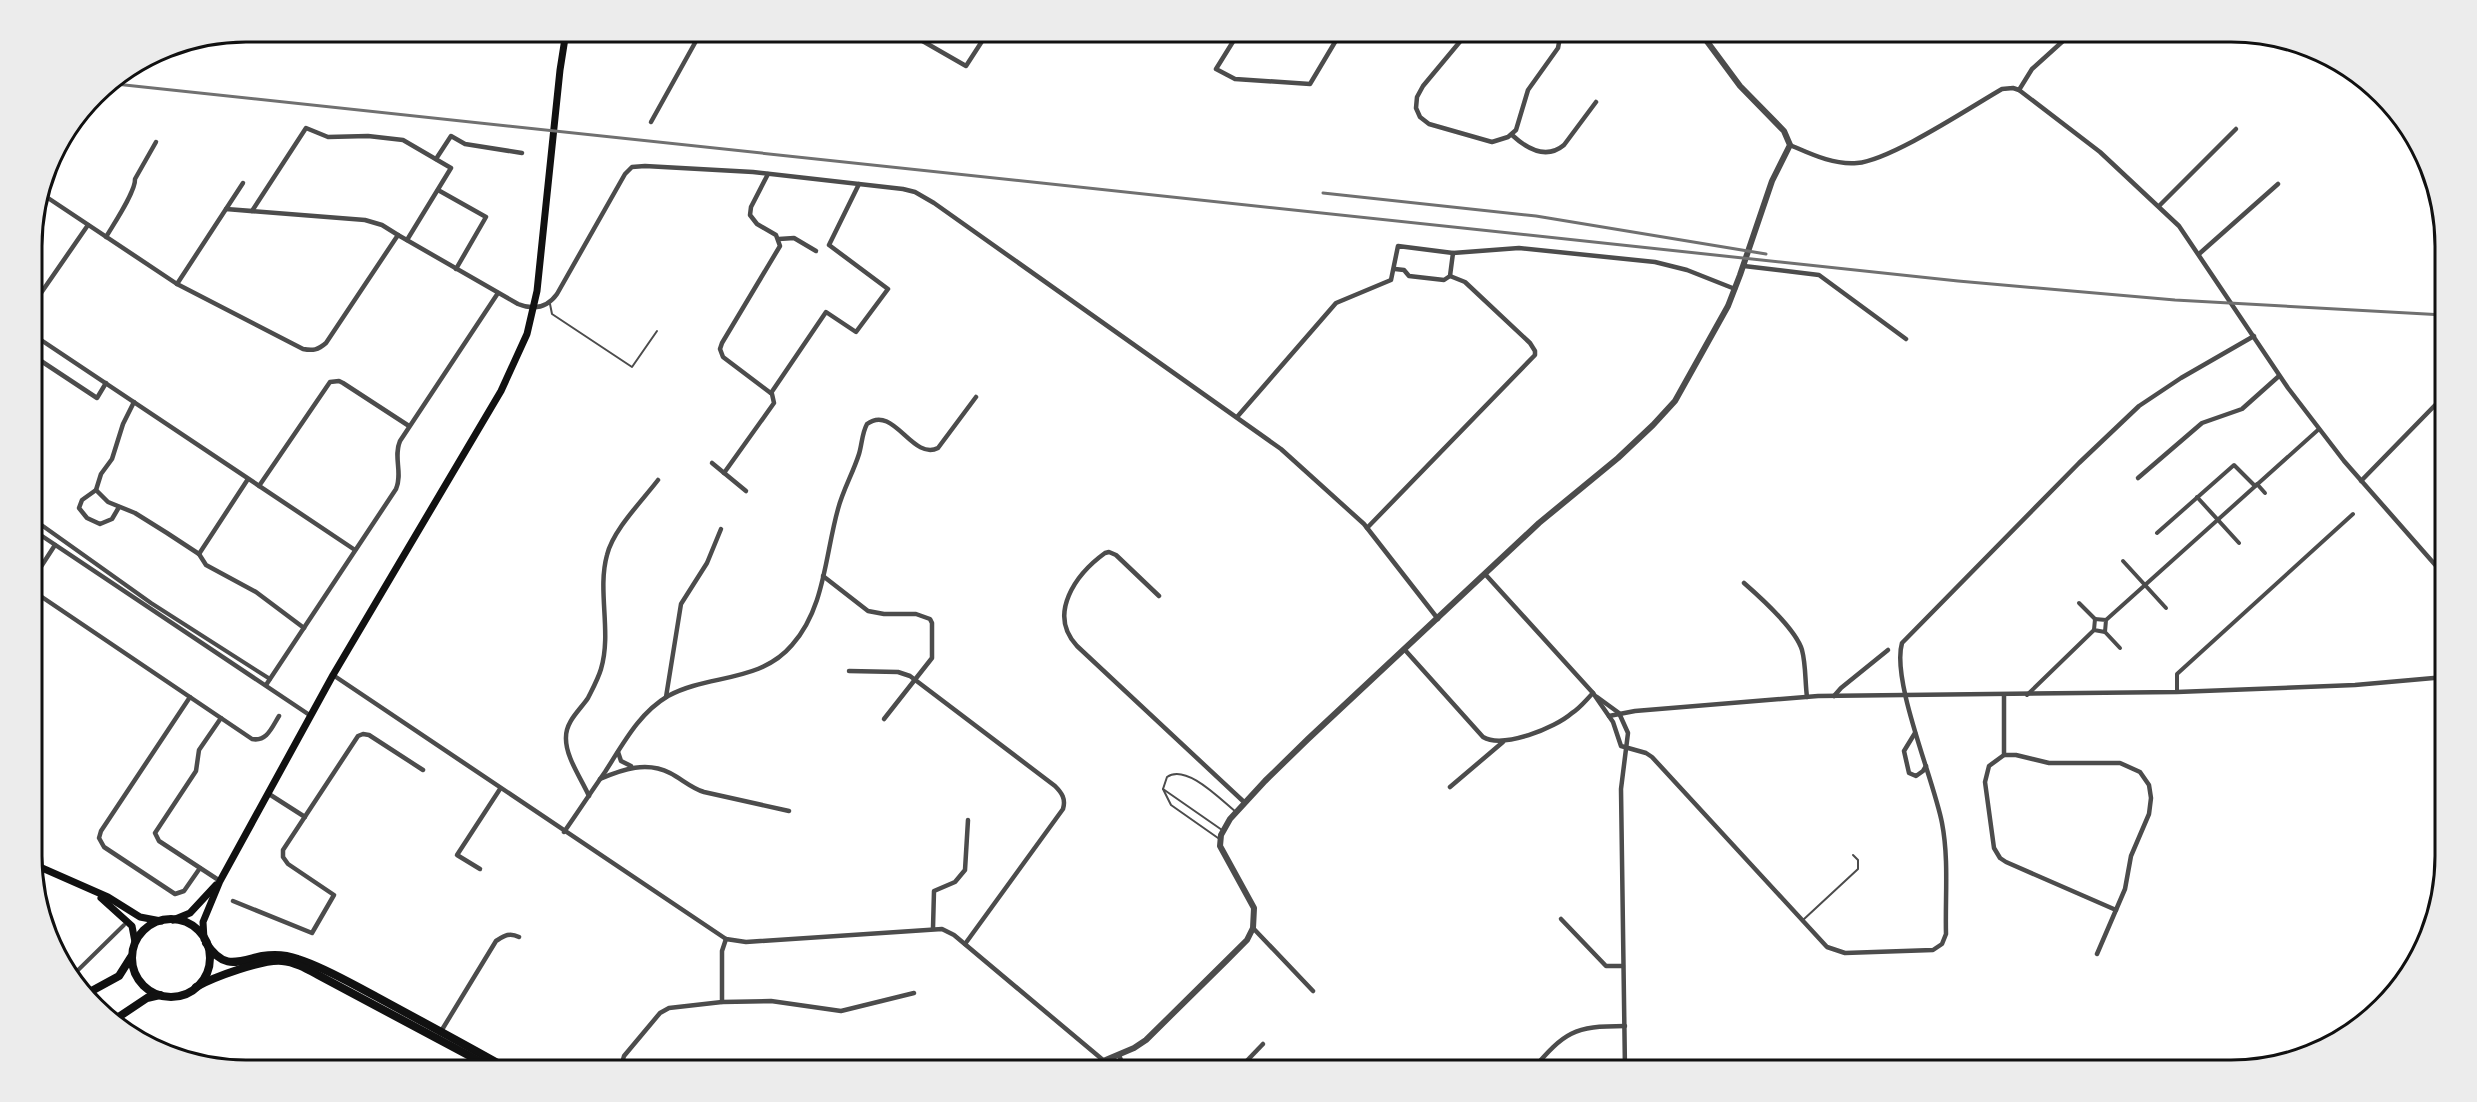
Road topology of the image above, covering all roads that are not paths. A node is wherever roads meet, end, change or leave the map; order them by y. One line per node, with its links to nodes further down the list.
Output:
1 (564, 42): 46 (main road)
2 (694, 42): 13 (street)
3 (927, 42): 4 (street)
4 (982, 42)
5 (1233, 42): 6 (street)
6 (1335, 42)
7 (1460, 42): 15 (street)
8 (1559, 42): 15 (street)
9 (1707, 42): 17 (street)
10 (2062, 42): 11 (street)
11 (2019, 90): 17 (street); 26 (street)
12 (1596, 102): 15 (street)
13 (651, 122)
14 (2236, 129): 26 (street)
15 (1512, 135)
16 (156, 142): 31 (street)
17 (1790, 146): 37 (street)
18 (522, 153): 19 (street)
19 (436, 159): 24 (street); 28 (street)
20 (768, 174): 22 (street); 32 (street); 45 (street)
21 (243, 183): 27 (street)
22 (859, 184): 54 (street); 58 (street)
23 (2278, 184): 36 (street)
24 (438, 190): 33 (street); 38 (street)
25 (48, 198): 29 (street)
26 (2159, 206): 36 (street)
27 (226, 209): 28 (street); 41 (street)
28 (252, 211): 30 (street)
29 (88, 225): 31 (street); 43 (street)
30 (398, 235): 33 (street); 41 (street)
31 (106, 237): 41 (street)
32 (779, 239): 34 (street); 54 (street)
33 (407, 240): 38 (street)
34 (816, 251)
35 (1453, 253): 39 (street); 40 (street); 42 (street)
36 (2199, 254): 48 (street)
37 (1744, 266): 42 (street); 49 (street)
38 (456, 269): 44 (street)
39 (1395, 269): 40 (street); 58 (street)
40 (1450, 276): 77 (street)
41 (177, 284)
42 (1735, 289): 88 (street)
43 (42, 292)
44 (498, 293): 46 (street); 59 (street)
45 (550, 303): 46 (street); 47 (lane)
46 (534, 307): 106 (main road)
47 (657, 331)
48 (2254, 336): 52 (street); 113 (street)
49 (1906, 339)
50 (42, 341): 53 (street)
51 (42, 362): 53 (street)
52 (2279, 375): 60 (street); 64 (street)
53 (106, 383): 56 (street)
54 (771, 393): 62 (street)
55 (976, 398): 89 (street)
56 (134, 402): 63 (street); 69 (street)
57 (2435, 405): 66 (street)
58 (1237, 417): 77 (street)
59 (409, 426): 68 (street); 83 (street)
60 (2319, 429): 66 (street); 67 (street)
61 (712, 463): 62 (street)
62 (724, 473): 70 (street)
63 (248, 478): 68 (street); 84 (street)
64 (2138, 478)
65 (658, 480): 139 (street)
66 (2361, 481): 87 (street)
67 (2256, 485): 71 (street); 72 (street); 75 (street)
68 (259, 486): 83 (street)
69 (96, 490): 73 (street); 73 (street)
70 (746, 490)
71 (2265, 493)
72 (2197, 497): 75 (street); 79 (street)
73 (119, 507): 84 (street)
74 (2353, 514): 111 (street)
75 (2217, 520): 81 (street); 91 (street)
76 (42, 525): 108 (street)
77 (1367, 528): 96 (street)
78 (721, 530): 118 (street)
79 (2157, 533)
80 (42, 536): 82 (street)
81 (2239, 543)
82 (55, 545): 86 (street); 110 (street)
83 (355, 550): 99 (street)
84 (199, 554): 99 (street)
85 (2122, 561): 91 (street)
86 (42, 565)
87 (2435, 565)
88 (1485, 574): 96 (street); 112 (street)
89 (823, 576): 109 (street); 118 (street)
90 (1744, 583): 119 (street)
91 (2145, 585): 95 (street); 98 (street)
92 (1159, 596): 140 (street)
93 (42, 597): 117 (street)
94 (2079, 603): 97 (street)
95 (2166, 608)
96 (1438, 619): 103 (street)
97 (2095, 619): 98 (street); 100 (street)
98 (2106, 620): 101 (street)
99 (304, 628): 108 (street)
100 (2094, 630): 101 (street); 115 (street)
101 (2105, 632): 102 (street)
102 (2120, 648)
103 (1406, 650): 127 (street); 140 (street)
104 (1888, 650): 116 (street)
105 (849, 671): 109 (street)
106 (333, 675): 121 (main road); 136 (street)
107 (2435, 678): 111 (street)
108 (270, 679): 110 (street)
109 (916, 679): 125 (street); 167 (street)
110 (266, 686): 121 (street)
111 (2177, 692): 115 (street)
112 (1593, 693): 120 (street); 122 (street); 127 (street)
113 (1906, 695): 114 (street); 116 (street); 126 (street)
114 (2004, 695): 115 (street); 130 (street)
115 (2027, 695)
116 (1834, 696): 119 (street)
117 (190, 697): 124 (street); 149 (street)
118 (666, 697): 129 (street)
119 (1807, 697): 120 (street)
120 (1619, 713): 122 (street); 128 (street)
121 (311, 716): 138 (main road)
122 (1610, 716): 128 (street)
123 (279, 717): 124 (street)
124 (220, 718): 149 (street)
125 (884, 719)
126 (1915, 730): 131 (street); 131 (street)
127 (1504, 741): 135 (street)
128 (1627, 748): 159 (street); 170 (street)
129 (618, 752): 132 (street); 134 (street)
130 (2004, 755): 155 (street); 155 (street)
131 (1926, 764): 159 (street)
132 (634, 767): 134 (street); 141 (street)
133 (423, 770): 143 (street)
134 (600, 779): 139 (street)
135 (1450, 787)
136 (500, 789): 146 (street); 151 (street)
137 (1163, 789): 142 (lane); 145 (lane); 147 (lane)
138 (269, 794): 143 (street); 152 (main road)
139 (589, 796): 146 (street)
140 (1244, 802): 142 (street)
141 (789, 811)
142 (1236, 812): 145 (street)
143 (305, 817): 154 (street)
144 (968, 820): 161 (street)
145 (1222, 831): 147 (street)
146 (564, 832): 164 (street)
147 (1220, 838): 162 (street)
148 (1853, 855): 159 (lane)
149 (200, 868): 152 (street)
150 (43, 869): 153 (main road)
151 (480, 869)
152 (220, 881): 157 (main road); 165 (main road)
153 (87, 889): 158 (main road); 166 (main road)
154 (233, 901)
155 (2116, 909): 169 (street)
156 (1561, 919): 170 (street)
157 (173, 920): 158 (main road); 165 (main road)
158 (161, 921): 166 (main road)
159 (1802, 921)
160 (124, 925): 171 (street)
161 (933, 928): 164 (street); 167 (street)
162 (1253, 928): 174 (street); 182 (street)
163 (519, 937): 180 (street)
164 (726, 939): 177 (street)
165 (205, 941): 172 (main road); 180 (main road)
166 (135, 942): 168 (main road)
167 (965, 944): 186 (street)
168 (132, 953): 173 (main road); 176 (main road)
169 (2097, 954)
170 (1623, 966): 179 (street)
171 (78, 971)
172 (196, 987): 176 (main road); 180 (main road)
173 (93, 990)
174 (1313, 991)
175 (914, 993): 177 (street)
176 (160, 995): 178 (main road)
177 (722, 1002): 185 (street)
178 (120, 1016)
179 (1624, 1026): 189 (street); 190 (street)
180 (439, 1035): 183 (main road); 184 (main road)
181 (1263, 1044): 188 (street)
182 (1119, 1055): 186 (street); 187 (street)
183 (480, 1060)
184 (490, 1060)
185 (623, 1060)
186 (1103, 1060)
187 (1121, 1060)
188 (1248, 1060)
189 (1541, 1060)
190 (1625, 1060)

